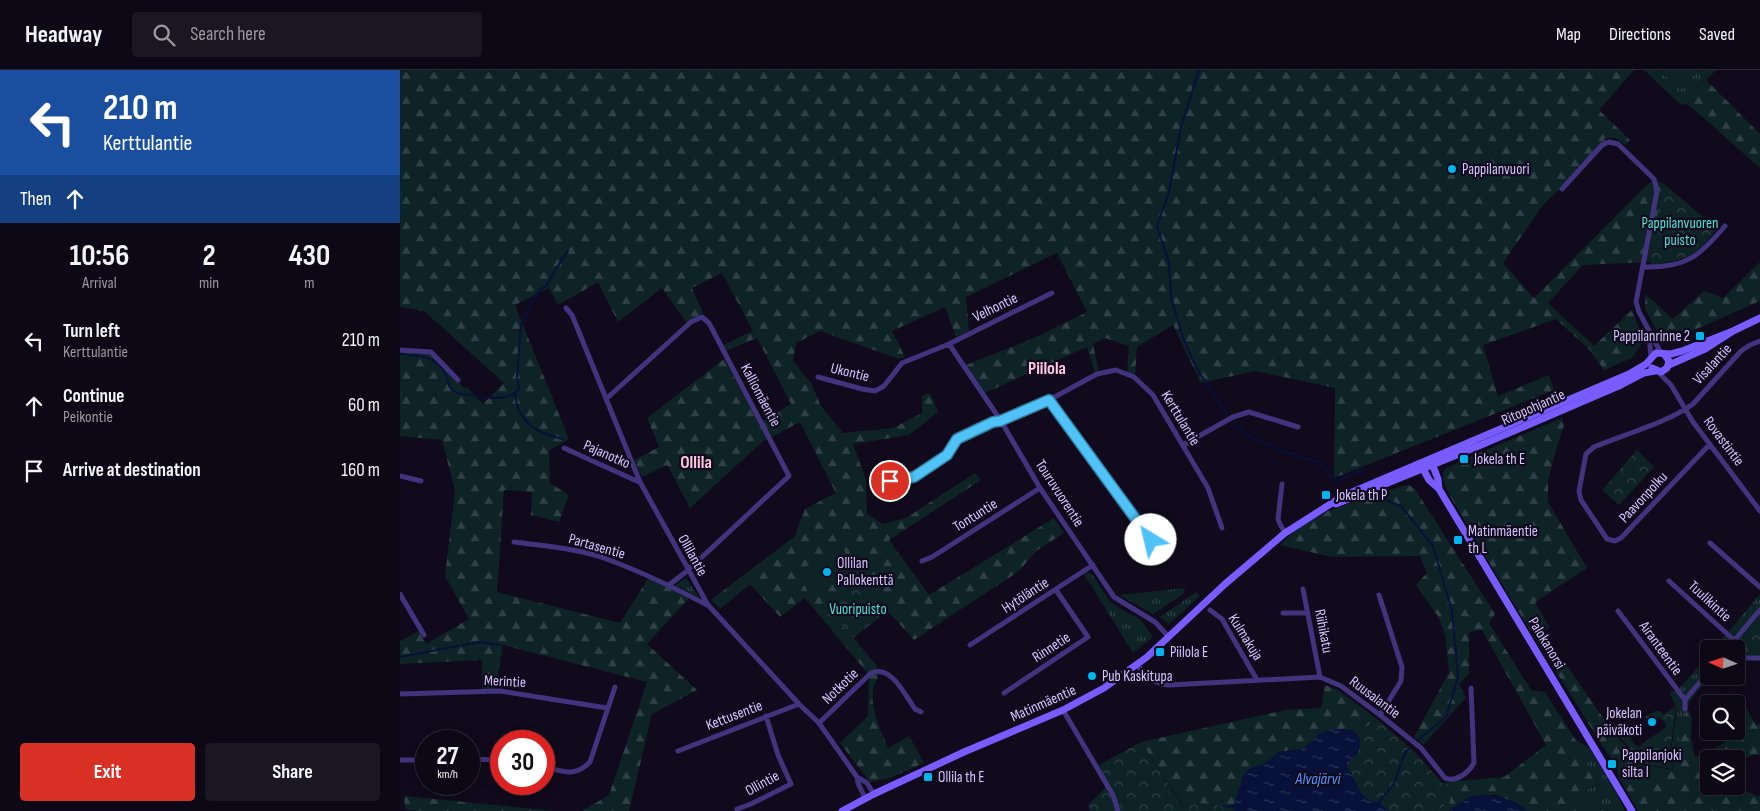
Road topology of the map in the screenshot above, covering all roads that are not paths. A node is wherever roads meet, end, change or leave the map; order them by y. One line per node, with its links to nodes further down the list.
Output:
1 (1562, 189): 3 (street)
2 (1725, 226): 3 (street)
3 (1644, 267): 7 (street)
4 (1052, 293): 10 (street, Velhontie)
5 (566, 308): 19 (street, Ollilantie)
6 (1760, 318): 8 (main road)
7 (1648, 331): 12 (street); 13 (street)
8 (1733, 331): 12 (main road); 14 (main road)
9 (1760, 341): 21 (street, Visalantie)
10 (949, 344): 16 (street, Ukontie); 22 (street, Touruvuorentie)
11 (400, 350): 17 (street)
12 (1663, 353): 13 (main road); 14 (main road)
13 (1651, 358): 15 (main road); 27 (main road, Ritopohjantie)
14 (1668, 367): 15 (main road); 18 (street, Rovastintie)
15 (1656, 371): 18 (street, Rovastintie); 27 (main road, Ritopohjantie)
16 (818, 376)
17 (458, 380)
18 (1671, 385): 21 (street, Rovastintie)
19 (606, 400): 31 (street, Ollilantie); 44 (street, Kalliomäentie)
20 (1049, 400): 22 (street, Kerttulantie); 25 (street, Kerttulantie); 41 (street)
21 (1685, 409): 24 (street, Rovastintie); 24 (street, Paavonpolku)
22 (1000, 421): 32 (street, Kerttulantie); 34 (street, Touruvuorentie)
23 (1298, 427): 25 (street)
24 (1710, 444): 36 (street, Rovastintie)
25 (1183, 445): 37 (street, Kerttulantie)
26 (564, 448): 31 (street, Pajanotko)
27 (1431, 462): 28 (main road, Ritopohjantie); 35 (main road, Palokanorsi)
28 (1422, 466): 35 (main road, Palokanorsi); 38 (main road, Matinmäentie)
29 (400, 476): 30 (street)
30 (420, 481)
31 (640, 482): 44 (street, Ollilantie)
32 (880, 482)
33 (1282, 484): 38 (street)
34 (1040, 488): 42 (street, Tontuntie); 43 (street, Touruvuorentie)
35 (1438, 489): 91 (main road, Palokanorsi)
36 (1760, 511)
37 (1222, 528)
38 (1285, 533): 59 (main road, Matinmäentie)
39 (514, 542): 46 (street, Partasentie)
40 (1710, 543): 47 (street)
41 (1162, 555)
42 (922, 561)
43 (1092, 565): 49 (street, Hytöläntie); 59 (street, Touruvuorentie)
44 (687, 571): 46 (street); 52 (street, Ollilantie)
45 (1669, 581): 60 (street, Tuulikintie)
46 (670, 585): 52 (street, Partasentie)
47 (1760, 587)
48 (1303, 589): 57 (street, Riihikatu)
49 (1056, 590): 61 (street, Hytöläntie); 70 (street, Rinnetie)
50 (400, 594): 58 (street)
51 (1379, 595): 78 (street)
52 (708, 605): 73 (street, Ollilantie)
53 (1210, 610): 66 (street, Kulmakuja)
54 (1618, 610): 72 (street, Airanteentie)
55 (1760, 610): 60 (street)
56 (1283, 613): 57 (street)
57 (1308, 614): 65 (street, Riihikatu)
58 (424, 635)
59 (1168, 637): 64 (main road, Matinmäentie)
60 (1734, 640)
61 (970, 645)
62 (1745, 658): 63 (street)
63 (1760, 658)
64 (1137, 665): 66 (street, Ruusalantie); 76 (main road, Matinmäentie)
65 (1320, 677): 66 (street, Ruusalantie); 78 (street, Ruusalantie)
66 (1257, 680)
67 (1700, 681): 72 (street)
68 (615, 686): 74 (street)
69 (1471, 688): 78 (street, Ruusalantie)
70 (1004, 692)
71 (400, 694): 74 (street, Merintie)
72 (1684, 700): 75 (street)
73 (799, 704): 79 (street, Kettusentie); 80 (street, Ollilantie)
74 (607, 708): 84 (street)
75 (1685, 709)
76 (1063, 710): 86 (main road, Matinmäentie); 90 (street)
77 (921, 712): 80 (street, Notkotie)
78 (1380, 714)
79 (766, 716): 81 (street, Kettusentie); 88 (street, Ollintie)
80 (819, 723): 85 (street, Ollilantie)
81 (678, 751)
82 (400, 760): 83 (street)
83 (415, 760)
84 (555, 769)
85 (857, 777): 86 (street, Ollilantie); 87 (street, Ollilantie)
86 (874, 794): 87 (main road, Matinmäentie)
87 (865, 798): 89 (main road, Matinmäentie)
88 (737, 809)
89 (842, 811)
90 (1118, 811)
91 (1632, 811)

